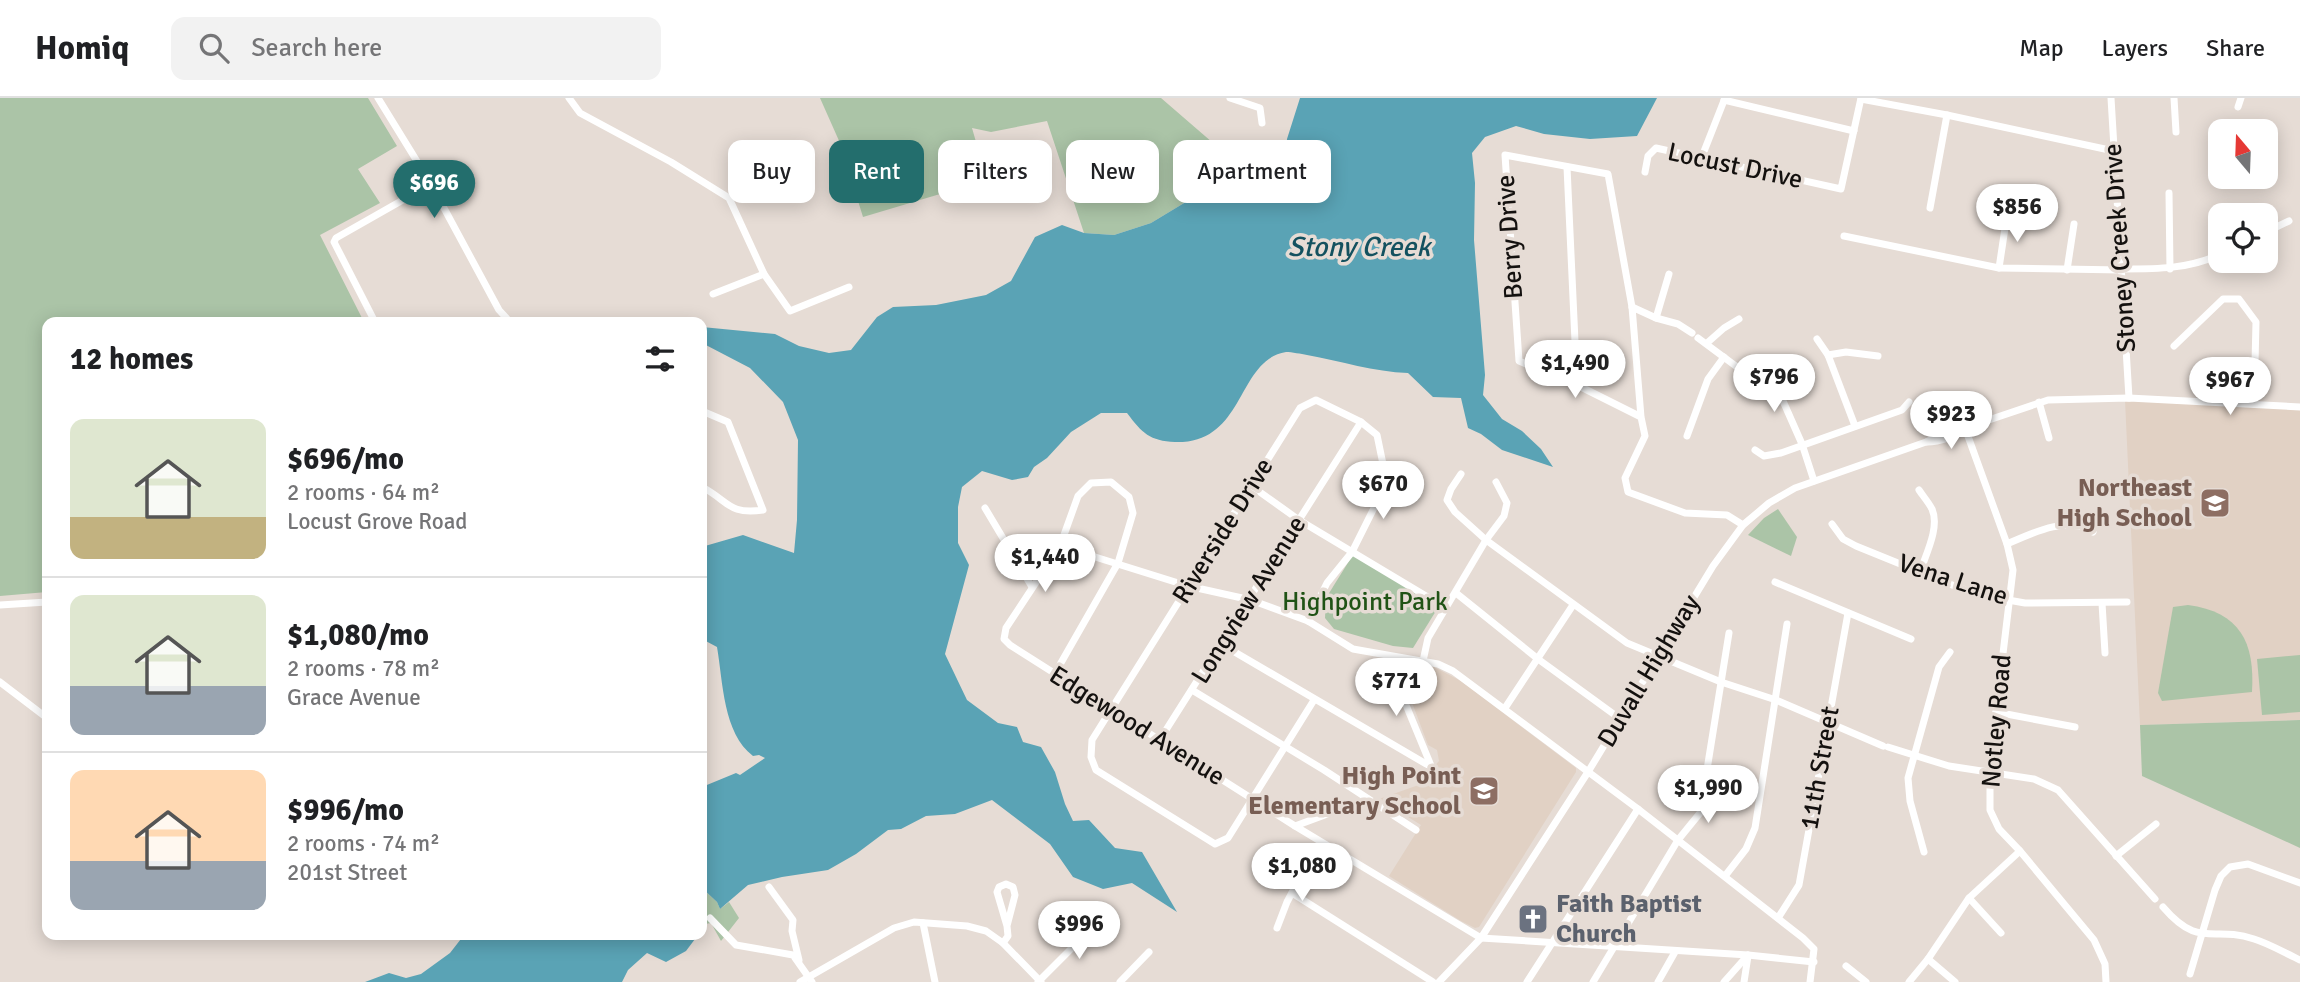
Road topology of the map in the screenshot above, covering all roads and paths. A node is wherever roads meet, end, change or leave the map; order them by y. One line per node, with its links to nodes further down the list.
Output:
1 (378, 98): 18 (street)
2 (569, 98): 31 (street)
3 (1230, 98): 11 (street)
4 (2111, 98): 14 (street, Stoney Creek Drive)
5 (2174, 98): 13 (street)
6 (2241, 98): 9 (street)
7 (1725, 99): 12 (street); 15 (street)
8 (1861, 99): 10 (street); 12 (street)
9 (2238, 107)
10 (1947, 115): 14 (street); 20 (street)
11 (1262, 122)
12 (1854, 131): 15 (street, Locust Drive)
13 (2176, 132)
14 (2114, 151): 28 (street, Stoney Creek Drive)
15 (1701, 159): 17 (street, Locust Drive)
16 (1567, 167): 35 (street); 46 (street); 46 (street, Berry Drive)
17 (1645, 172)
18 (431, 184): 36 (street); 37 (street)
19 (2169, 193): 29 (street)
20 (1930, 208)
21 (2007, 215): 27 (street)
22 (2289, 221): 24 (street)
23 (2074, 223): 30 (street)
24 (2278, 226)
25 (1844, 236): 27 (street)
26 (2208, 260): 29 (street)
27 (1999, 268): 30 (street)
28 (2122, 269): 29 (street); 30 (street); 47 (street, Stoney Creek Drive)
29 (2170, 269)
30 (2067, 270)
31 (764, 274): 33 (street); 34 (street)
32 (1669, 274): 38 (street)
33 (849, 287)
34 (713, 294)
35 (1632, 307): 38 (street); 53 (street)
36 (372, 317)
37 (505, 317)
38 (1656, 318): 41 (street)
39 (1739, 320): 41 (street)
40 (1817, 339): 43 (street)
41 (1707, 343): 45 (street)
42 (2174, 346): 50 (street)
43 (1828, 355): 44 (street); 55 (street)
44 (1878, 356)
45 (1724, 357): 57 (street); 59 (street)
46 (1577, 385): 53 (street)
47 (2129, 398): 49 (street, Duvall Highway); 50 (street, Duvall Highway)
48 (1909, 402): 55 (street)
49 (2039, 402): 56 (street, Duvall Highway); 58 (street)
50 (2253, 404): 51 (street, Duvall Highway)
51 (2300, 407)
52 (707, 413): 65 (street)
53 (1641, 417): 70 (street)
54 (1361, 422): 64 (street, Riverside Drive); 68 (street, Longview Avenue); 75 (street)
55 (1856, 426): 59 (street)
56 (1965, 428): 62 (street, Duvall Highway); 73 (street, Notley Road)
57 (1687, 436)
58 (2049, 438)
59 (1802, 444): 60 (street); 62 (street)
60 (1755, 450)
61 (1461, 474): 72 (street)
62 (1814, 481): 70 (street, Duvall Highway)
63 (1496, 482): 72 (street)
64 (1250, 485): 68 (street); 79 (street, Riverside Drive)
65 (707, 490)
66 (1919, 490): 77 (street)
67 (985, 508): 80 (street)
68 (1299, 520): 75 (street); 82 (street, Longview Avenue)
69 (1832, 524): 77 (street, Vena Lane)
70 (1743, 526): 98 (street, Duvall Highway)
71 (2093, 532): 73 (street)
72 (1486, 540): 81 (street); 87 (street)
73 (2007, 544): 83 (street, Notley Road)
74 (1060, 546): 76 (street); 76 (street); 80 (street)
75 (1352, 552): 89 (street); 91 (street)
76 (1118, 563): 79 (street); 102 (street)
77 (1920, 572): 83 (street, Vena Lane)
78 (1774, 582): 90 (street)
79 (1188, 586): 82 (street); 109 (street, Riverside Drive)
80 (1032, 587): 102 (street, Edgewood Avenue)
81 (1456, 593): 89 (street); 100 (street)
82 (1249, 599): 91 (street); 95 (street, Longview Avenue)
83 (2008, 600): 86 (street, Vena Lane); 110 (street, Notley Road)
84 (42, 602): 88 (street)
85 (2127, 602): 86 (street, Vena Lane)
86 (2102, 603): 97 (street)
87 (1573, 605): 98 (street); 100 (street)
88 (0, 606)
89 (1446, 608): 101 (street)
90 (1848, 612): 94 (street); 113 (street, 11th Street)
91 (1308, 621): 99 (street)
92 (1787, 624): 107 (street)
93 (1729, 633): 104 (street)
94 (1911, 639)
95 (1221, 643): 105 (street, Longview Avenue); 106 (street)
96 (1950, 652): 117 (street)
97 (2105, 653)
98 (1658, 656): 104 (street); 112 (street, Duvall Highway)
99 (1391, 657): 101 (street); 106 (street)
100 (1538, 659): 108 (street); 112 (street)
101 (1424, 661): 108 (street)
102 (1054, 675): 109 (street, Edgewood Avenue)
103 (0, 682): 111 (street)
104 (1721, 682): 107 (street); 126 (street)
105 (1192, 690): 115 (street, Longview Avenue); 116 (street)
106 (1314, 700): 116 (street)
107 (1776, 700): 113 (street); 131 (street)
108 (1505, 708): 119 (street)
109 (1111, 711): 115 (street, Edgewood Avenue); 120 (street, Riverside Drive)
110 (1996, 712): 114 (street); 118 (street, Notley Road)
111 (42, 714)
112 (1619, 718): 119 (street, Duvall Highway)
113 (1828, 723): 117 (street); 139 (street, 11th Street)
114 (2075, 727)
115 (1159, 741): 120 (street, Edgewood Avenue)
116 (1284, 746): 120 (street); 121 (street)
117 (1914, 756): 118 (street); 128 (street)
118 (1991, 771): 127 (street, Notley Road); 129 (street)
119 (1588, 772): 122 (street); 146 (street, Duvall Highway)
120 (1252, 799): 124 (street, Edgewood Avenue)
121 (1368, 799): 124 (street); 125 (street)
122 (1638, 809): 126 (street); 148 (street)
123 (2156, 824): 129 (street)
124 (1295, 826): 146 (street, Edgewood Avenue)
125 (1416, 830)
126 (1678, 840): 131 (street); 149 (street)
127 (2020, 851): 135 (street); 175 (street, Notley Road)
128 (1924, 852)
129 (2116, 856): 136 (street)
130 (1304, 870): 134 (street)
131 (1725, 876): 139 (street)
132 (2300, 883): 145 (street)
133 (769, 887): 155 (street)
134 (1292, 893): 143 (street); 164 (street)
135 (1969, 898): 144 (street); 153 (street)
136 (2155, 899)
137 (2163, 907): 145 (street)
138 (710, 918): 155 (street)
139 (1778, 918): 156 (street)
140 (1098, 922): 160 (street)
141 (923, 923): 147 (street); 159 (street); 162 (street)
142 (1007, 926): 142 (street); 147 (street)
143 (1277, 928)
144 (2001, 933)
145 (2202, 935): 154 (street); 158 (street)
146 (1481, 938): 148 (street, Edgewood Avenue); 165 (street, Duvall Highway)
147 (1003, 943): 160 (street)
148 (1552, 943): 149 (street, Edgewood Avenue); 166 (street)
149 (1614, 948): 150 (street, Edgewood Avenue); 167 (street)
150 (1675, 952): 152 (street, Edgewood Avenue); 168 (street)
151 (1149, 953): 163 (street)
152 (1748, 955): 156 (street, Edgewood Avenue); 169 (street); 170 (street)
153 (1928, 959): 173 (street); 174 (street)
154 (2300, 960)
155 (799, 961): 159 (street)
156 (1814, 962): 171 (street)
157 (1846, 966): 172 (street)
158 (2190, 974)
159 (811, 979): 161 (street)
160 (1039, 981)
161 (800, 982)
162 (936, 982)
163 (1120, 982)
164 (1433, 982)
165 (1439, 982)
166 (1527, 982)
167 (1593, 982)
168 (1658, 982)
169 (1724, 982)
170 (1744, 982)
171 (1810, 982)
172 (1867, 982)
173 (1909, 982)
174 (1955, 982)
175 (2106, 982)

